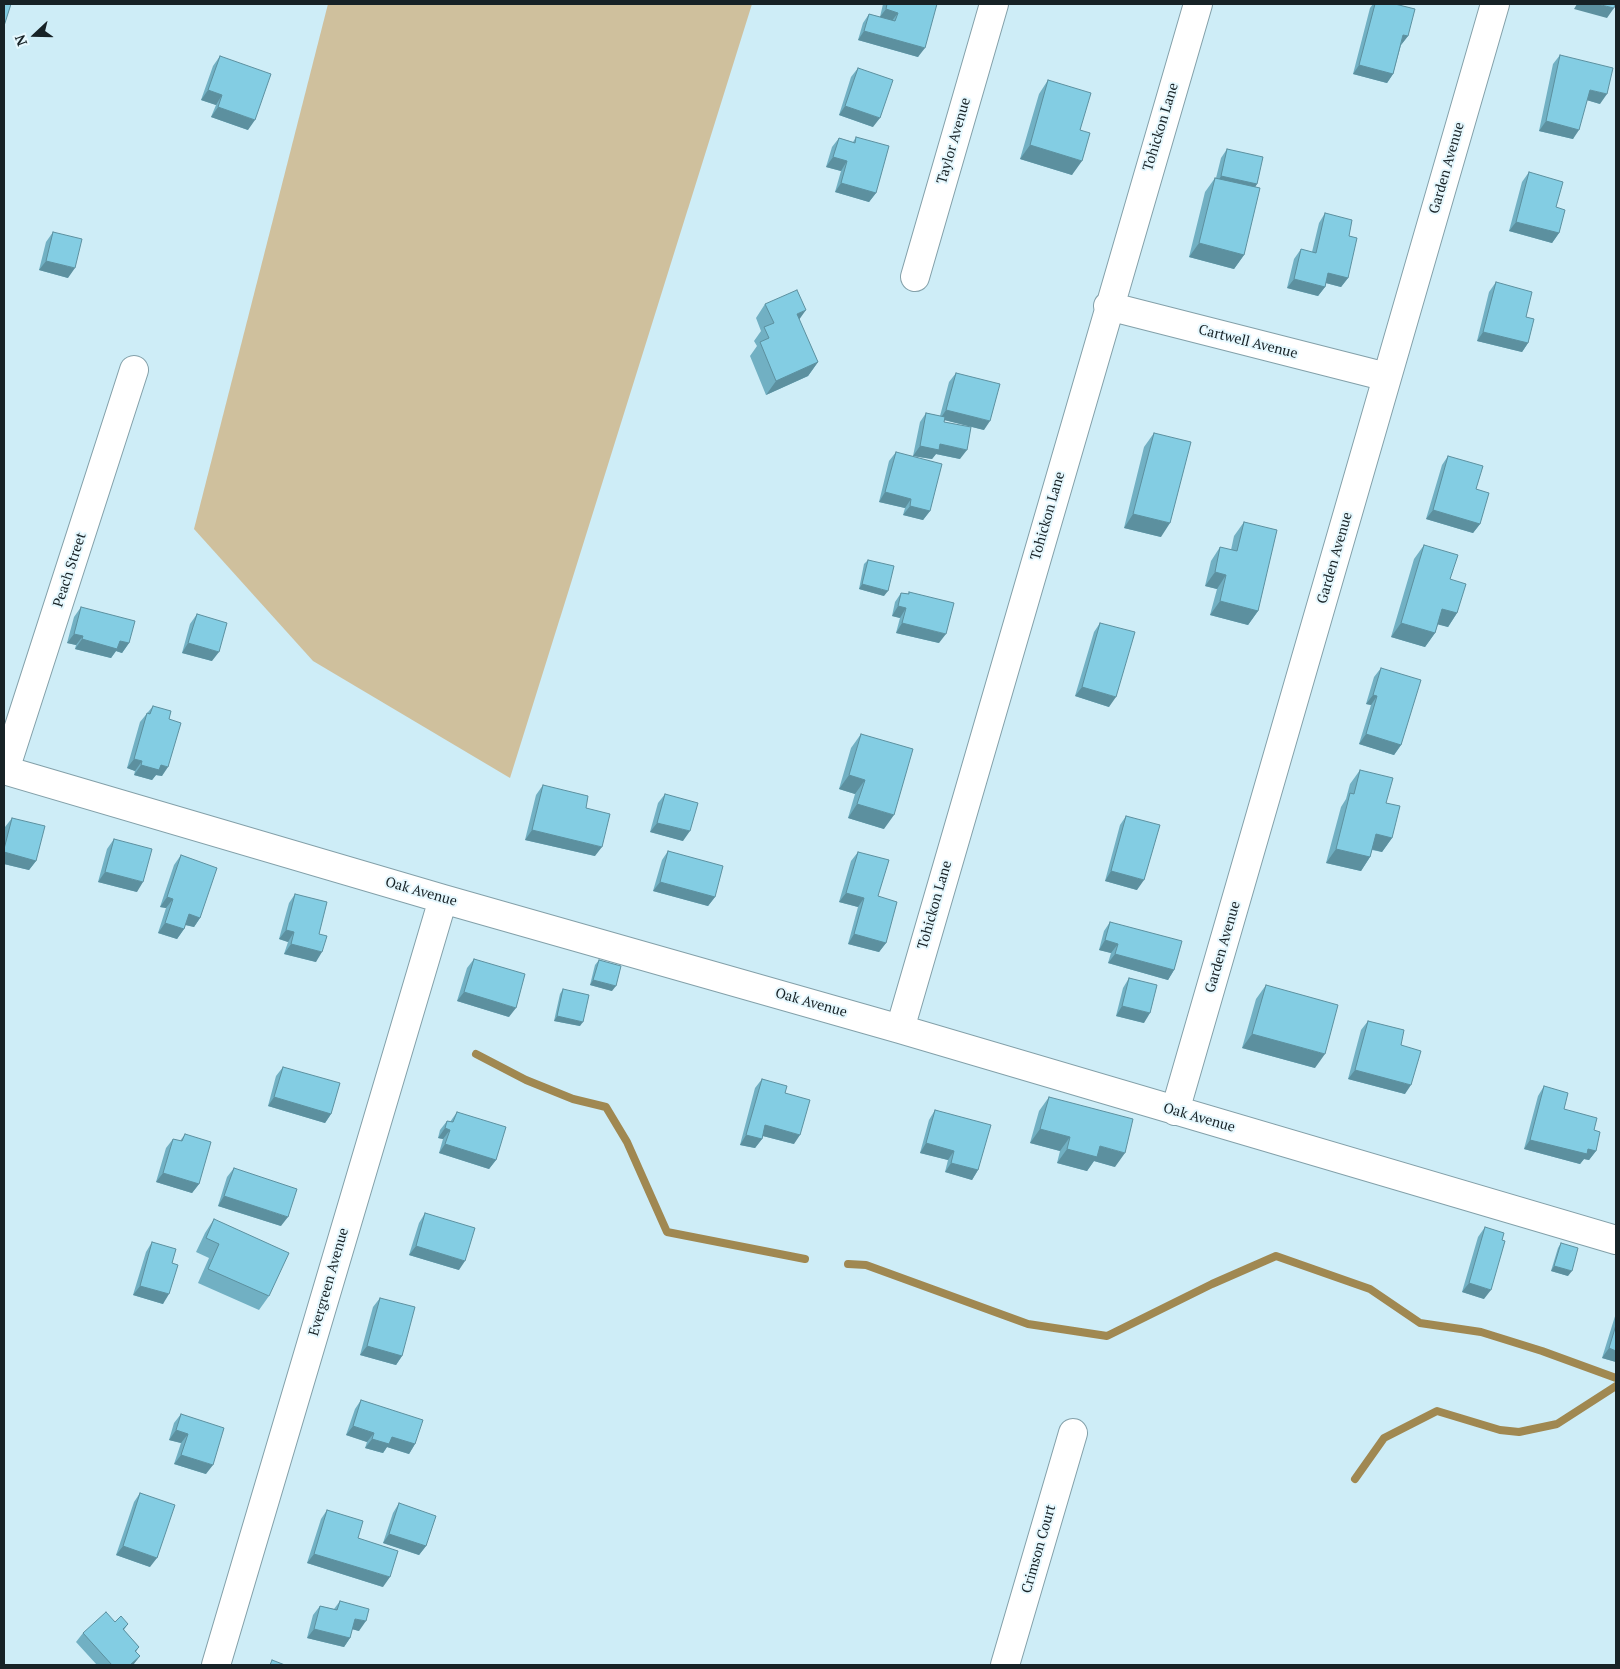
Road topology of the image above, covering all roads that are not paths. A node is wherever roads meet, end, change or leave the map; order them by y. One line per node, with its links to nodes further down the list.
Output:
1 (994, 4): 4 (street, Taylor Avenue)
2 (1198, 4): 5 (street, Tohickon Lane)
3 (1495, 4): 7 (street, Garden Avenue)
4 (914, 277)
5 (1108, 306): 7 (street, Cartwell Avenue); 10 (street, Tohickon Lane)
6 (134, 370): 8 (street, Peach Street)
7 (1387, 377): 11 (street, Garden Avenue)
8 (4, 770): 9 (street, Oak Avenue)
9 (443, 899): 10 (street, Oak Avenue); 14 (street, Evergreen Avenue)
10 (900, 1028): 11 (street, Oak Avenue)
11 (1175, 1112): 12 (street, Oak Avenue)
12 (1616, 1240)
13 (1073, 1433): 15 (street, Crimson Court)
14 (216, 1665)
15 (1005, 1665)

